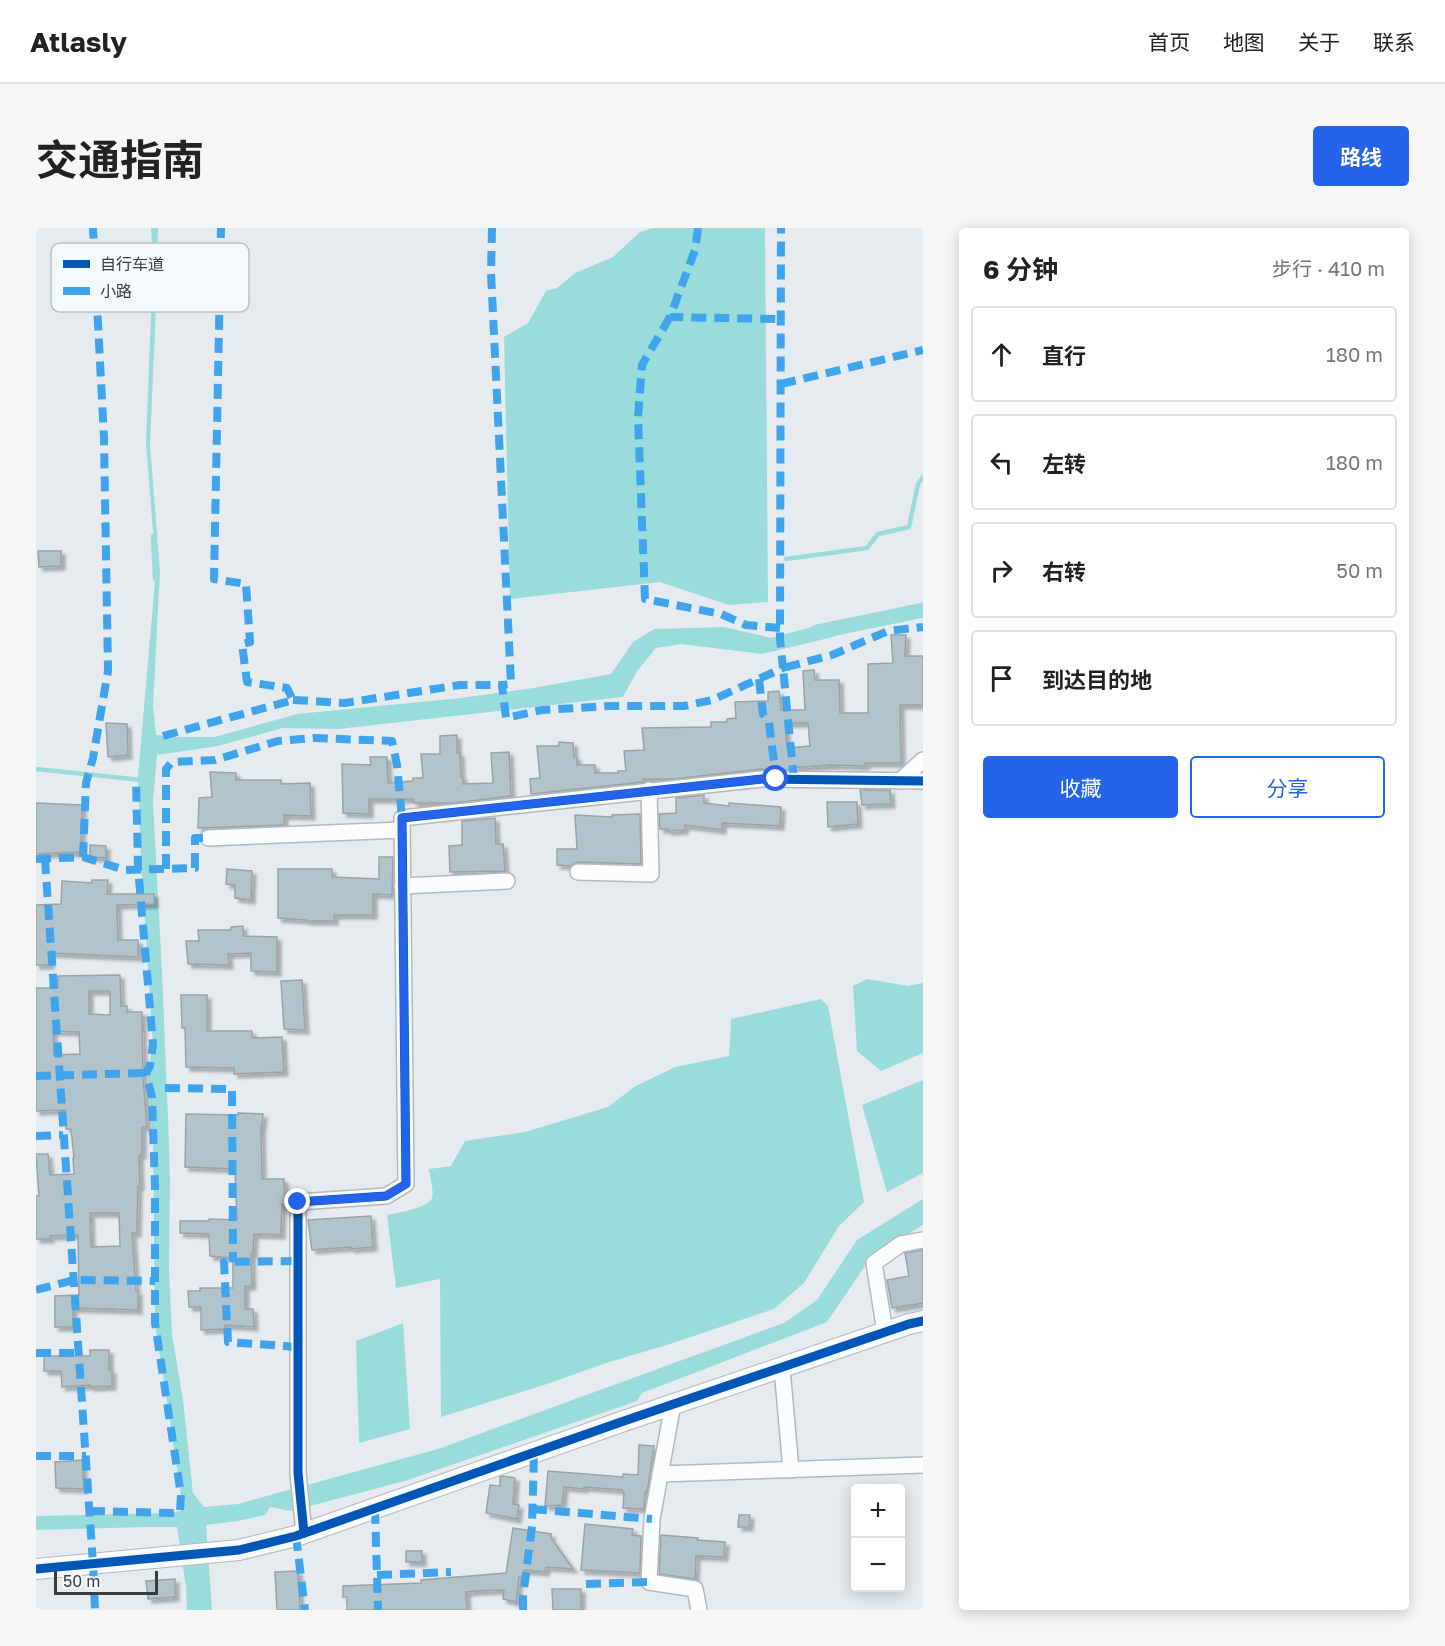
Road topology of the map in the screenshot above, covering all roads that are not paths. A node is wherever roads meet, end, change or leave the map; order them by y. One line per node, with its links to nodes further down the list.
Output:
1 (923, 760): 2 (street)
2 (900, 780): 3 (street); 4 (street)
3 (923, 781)
4 (649, 790): 5 (street); 7 (street)
5 (402, 830): 6 (street); 9 (street)
6 (208, 838)
7 (578, 872)
8 (507, 881): 9 (street)
9 (402, 886): 18 (street)
10 (923, 1240): 12 (street)
11 (923, 1321): 12 (street)
12 (885, 1332): 13 (street)
13 (782, 1368): 14 (street); 16 (street)
14 (673, 1404): 17 (street); 18 (street)
15 (923, 1465): 16 (street)
16 (791, 1470): 17 (street)
17 (660, 1474): 20 (street)
18 (304, 1533): 19 (street)
19 (36, 1569)
20 (699, 1610)

